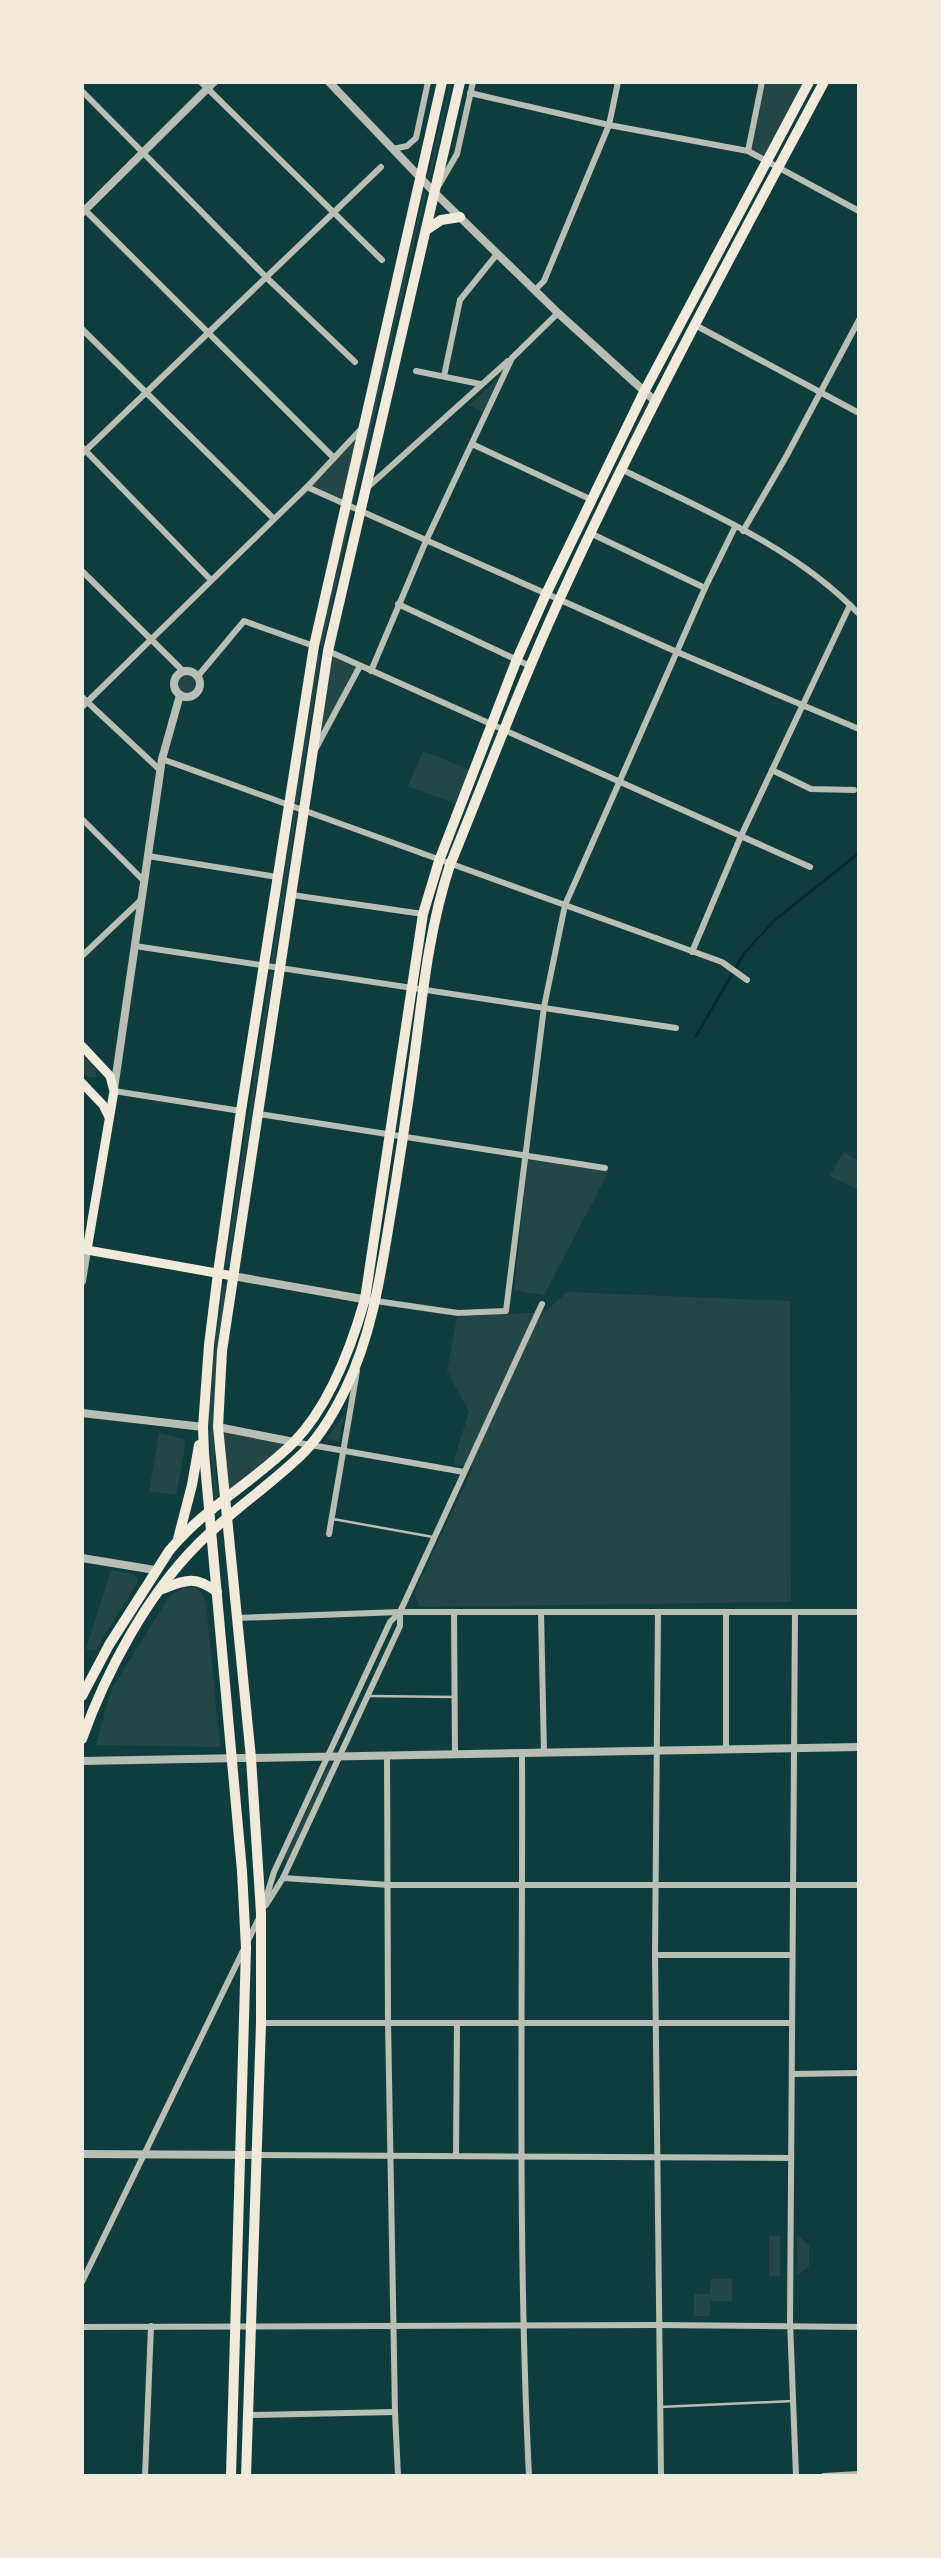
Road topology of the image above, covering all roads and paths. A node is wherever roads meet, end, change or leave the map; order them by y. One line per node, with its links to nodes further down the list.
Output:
1 (329, 82): 14 (street)
2 (442, 82): 20 (main road)
3 (460, 82): 21 (main road)
4 (473, 82): 12 (street)
5 (618, 82): 13 (street)
6 (762, 82): 16 (street)
7 (809, 82): 17 (main road)
8 (824, 82): 19 (main road)
9 (426, 83): 14 (street)
10 (207, 84): 15 (street); 24 (street)
11 (82, 91): 15 (street)
12 (470, 93): 13 (street); 21 (street)
13 (609, 125): 16 (street); 30 (street)
14 (393, 149): 20 (street)
15 (144, 151): 22 (street); 29 (street)
16 (748, 151): 17 (street)
17 (767, 162): 19 (street); 41 (main road)
18 (380, 167): 24 (street)
19 (777, 168): 23 (street); 33 (main road)
20 (421, 178): 21 (street); 46 (main road)
21 (434, 192): 25 (street); 26 (main road)
22 (83, 210): 35 (street)
23 (859, 211)
24 (334, 212): 28 (street); 29 (street)
25 (460, 217): 26 (main road); 27 (street)
26 (425, 231): 52 (main road)
27 (497, 254): 30 (street); 39 (street)
28 (382, 260)
29 (267, 278): 35 (street); 37 (street)
30 (535, 290): 31 (street)
31 (558, 313): 36 (street); 41 (street)
32 (859, 320): 42 (street)
33 (695, 325): 42 (street); 44 (main road)
34 (82, 329): 43 (street)
35 (208, 335): 43 (street); 49 (street)
36 (512, 358): 40 (street); 47 (street)
37 (355, 362)
38 (416, 371): 39 (street)
39 (444, 376): 40 (street)
40 (480, 384): 52 (street)
41 (644, 392): 44 (street); 53 (main road)
42 (819, 392): 45 (street); 58 (street)
43 (148, 394): 48 (street); 56 (street)
44 (654, 400): 50 (main road)
45 (859, 413)
46 (362, 428): 49 (street); 54 (main road)
47 (472, 444): 53 (street); 60 (street)
48 (83, 451): 62 (street)
49 (334, 458): 51 (street)
50 (621, 469): 57 (street); 59 (main road)
51 (307, 487): 54 (street); 56 (street)
52 (364, 490): 55 (main road)
53 (592, 500): 64 (main road)
54 (345, 504): 55 (street); 70 (main road)
55 (359, 510): 60 (street); 71 (main road)
56 (274, 519): 62 (street)
57 (735, 527): 58 (street); 63 (street)
58 (743, 531): 67 (street)
59 (590, 533): 63 (street); 65 (main road)
60 (426, 541): 64 (street); 66 (street)
61 (82, 571): 69 (street)
62 (211, 580): 69 (street)
63 (705, 589): 72 (street)
64 (546, 594): 65 (street); 73 (main road)
65 (559, 599): 72 (street); 75 (main road)
66 (398, 604): 73 (street); 77 (street)
67 (850, 605): 68 (street); 81 (street)
68 (859, 614)
69 (149, 639): 76 (street); 80 (street)
70 (314, 646): 78 (street); 91 (main road)
71 (328, 651): 74 (street); 85 (main road)
72 (677, 652): 81 (street); 89 (street)
73 (517, 659): 75 (street); 82 (main road)
74 (360, 666): 77 (street); 85 (street)
75 (530, 666): 84 (main road)
76 (183, 671): 78 (street); 79 (street)
77 (371, 671): 82 (street)
78 (198, 676): 79 (street)
79 (180, 695): 86 (street)
80 (84, 702): 87 (street)
81 (804, 705): 83 (street); 88 (street)
82 (493, 726): 84 (street); 96 (main road)
83 (859, 729)
84 (505, 731): 89 (street); 97 (main road)
85 (312, 756): 92 (main road)
86 (162, 759): 87 (street); 91 (street)
87 (160, 770): 95 (street)
88 (772, 770): 90 (street); 94 (street)
89 (620, 780): 94 (street); 103 (street)
90 (855, 790)
91 (288, 804): 92 (street); 99 (main road)
92 (303, 810): 96 (street); 101 (main road)
93 (82, 819): 100 (street)
94 (741, 835): 98 (street); 106 (street)
95 (148, 856): 99 (street); 100 (street)
96 (439, 861): 97 (street); 104 (main road)
97 (450, 865): 103 (street); 112 (main road)
98 (810, 867)
99 (276, 877): 108 (main road)
100 (144, 881): 102 (street)
101 (292, 895): 104 (street); 109 (main road)
102 (142, 899): 105 (street); 107 (street)
103 (565, 905): 106 (street); 113 (street)
104 (424, 914): 111 (main road)
105 (135, 946): 108 (street); 117 (street)
106 (692, 952): 110 (street)
107 (82, 956)
108 (264, 966): 109 (street); 119 (main road)
109 (281, 969): 111 (street); 120 (main road)
110 (747, 980)
111 (411, 988): 112 (street); 122 (main road)
112 (423, 991): 113 (street); 123 (main road)
113 (544, 1007): 114 (street); 124 (street)
114 (676, 1028)
115 (82, 1046): 117 (main road)
116 (82, 1083): 118 (main road)
117 (114, 1091): 118 (main road); 119 (street); 121 (main road)
118 (94, 1094): 121 (main road)
119 (241, 1111): 127 (main road)
120 (259, 1114): 122 (street); 128 (main road)
121 (109, 1119): 126 (main road)
122 (390, 1134): 123 (street); 130 (main road)
123 (404, 1136): 124 (street); 131 (main road)
124 (524, 1155): 125 (street); 131 (street)
125 (605, 1168)
126 (87, 1250): 127 (main road); 129 (street)
127 (218, 1273): 128 (main road); 135 (main road)
128 (233, 1276): 130 (street); 136 (main road)
129 (82, 1282)
130 (365, 1299): 131 (street); 137 (main road)
131 (376, 1301): 133 (main road)
132 (542, 1304): 140 (street)
133 (358, 1360): 138 (main road); 139 (street)
134 (82, 1413): 135 (street)
135 (202, 1427): 142 (main road); 148 (main road)
136 (218, 1427): 137 (street); 141 (main road)
137 (294, 1442): 138 (street); 141 (main road)
138 (311, 1444): 139 (street); 143 (main road)
139 (345, 1450): 140 (street); 144 (street)
140 (464, 1472): 147 (street)
141 (224, 1498): 142 (main road); 143 (main road)
142 (210, 1511): 145 (main road); 148 (main road)
143 (226, 1518): 145 (main road); 160 (main road)
144 (333, 1519): 146 (street); 147 (lane)
145 (211, 1532): 151 (main road); 152 (main road)
146 (329, 1534)
147 (433, 1537): 153 (street)
148 (178, 1540): 150 (main road)
149 (82, 1558): 150 (street)
150 (155, 1570): 161 (main road)
151 (161, 1589): 152 (main road); 164 (main road)
152 (217, 1592): 175 (main road)
153 (400, 1612): 154 (street); 160 (street); 162 (street); 174 (street)
154 (454, 1612): 155 (street); 163 (street)
155 (541, 1612): 156 (street); 169 (street)
156 (659, 1612): 157 (street); 168 (street)
157 (726, 1612): 158 (street); 167 (street)
158 (795, 1612): 159 (street); 165 (street)
159 (859, 1612)
160 (237, 1618): 176 (main road)
161 (82, 1696)
162 (368, 1696): 163 (lane); 172 (street)
163 (454, 1697): 170 (street)
164 (82, 1739)
165 (794, 1747): 166 (street); 167 (street); 182 (street)
166 (859, 1747)
167 (726, 1749): 168 (street)
168 (658, 1751): 169 (street); 181 (street)
169 (544, 1753): 171 (street)
170 (455, 1754): 171 (street); 173 (street)
171 (522, 1754): 180 (street)
172 (341, 1755): 173 (street); 174 (street); 178 (street)
173 (387, 1755): 179 (street)
174 (330, 1756): 176 (street); 184 (street)
175 (232, 1758): 176 (street); 177 (street); 185 (main road)
176 (251, 1758): 184 (main road)
177 (82, 1761)
178 (283, 1878): 179 (street); 184 (street)
179 (389, 1885): 180 (street); 188 (street)
180 (522, 1885): 181 (street); 191 (street)
181 (656, 1885): 182 (street); 186 (street)
182 (793, 1885): 183 (street); 187 (street)
183 (859, 1885)
184 (261, 1913): 185 (street); 189 (main road)
185 (246, 1948): 198 (street); 199 (main road)
186 (655, 1955): 187 (street); 193 (street)
187 (792, 1955): 192 (street)
188 (388, 2021): 189 (street); 190 (street); 197 (street)
189 (261, 2023): 200 (main road)
190 (457, 2023): 191 (street); 201 (street)
191 (522, 2023): 193 (street); 202 (street)
192 (792, 2023): 193 (street); 195 (street)
193 (656, 2024): 204 (street)
194 (859, 2073): 195 (street)
195 (792, 2074): 203 (street)
196 (82, 2154): 198 (street)
197 (390, 2154): 200 (street); 201 (street); 210 (street)
198 (142, 2155): 199 (street); 205 (street)
199 (241, 2155): 200 (street); 208 (main road)
200 (257, 2155): 209 (main road)
201 (456, 2155): 202 (street)
202 (520, 2155): 204 (street); 211 (street)
203 (791, 2158): 204 (street); 212 (street)
204 (657, 2159): 206 (street)
205 (82, 2282)
206 (659, 2325): 211 (street); 212 (street); 216 (street)
207 (151, 2326): 208 (street); 213 (street); 220 (street)
208 (235, 2326): 209 (street); 221 (main road)
209 (252, 2326): 210 (street); 218 (main road)
210 (393, 2326): 211 (street); 217 (street)
211 (523, 2326): 224 (street)
212 (790, 2326): 214 (street); 215 (street)
213 (82, 2327)
214 (859, 2327)
215 (793, 2401): 216 (lane); 226 (street)
216 (659, 2407): 225 (street)
217 (395, 2412): 218 (street); 223 (street)
218 (249, 2416): 222 (main road)
219 (859, 2474): 227 (street)
220 (145, 2476)
221 (231, 2476)
222 (246, 2476)
223 (398, 2476)
224 (529, 2476)
225 (661, 2476)
226 (796, 2476)
227 (824, 2476)

